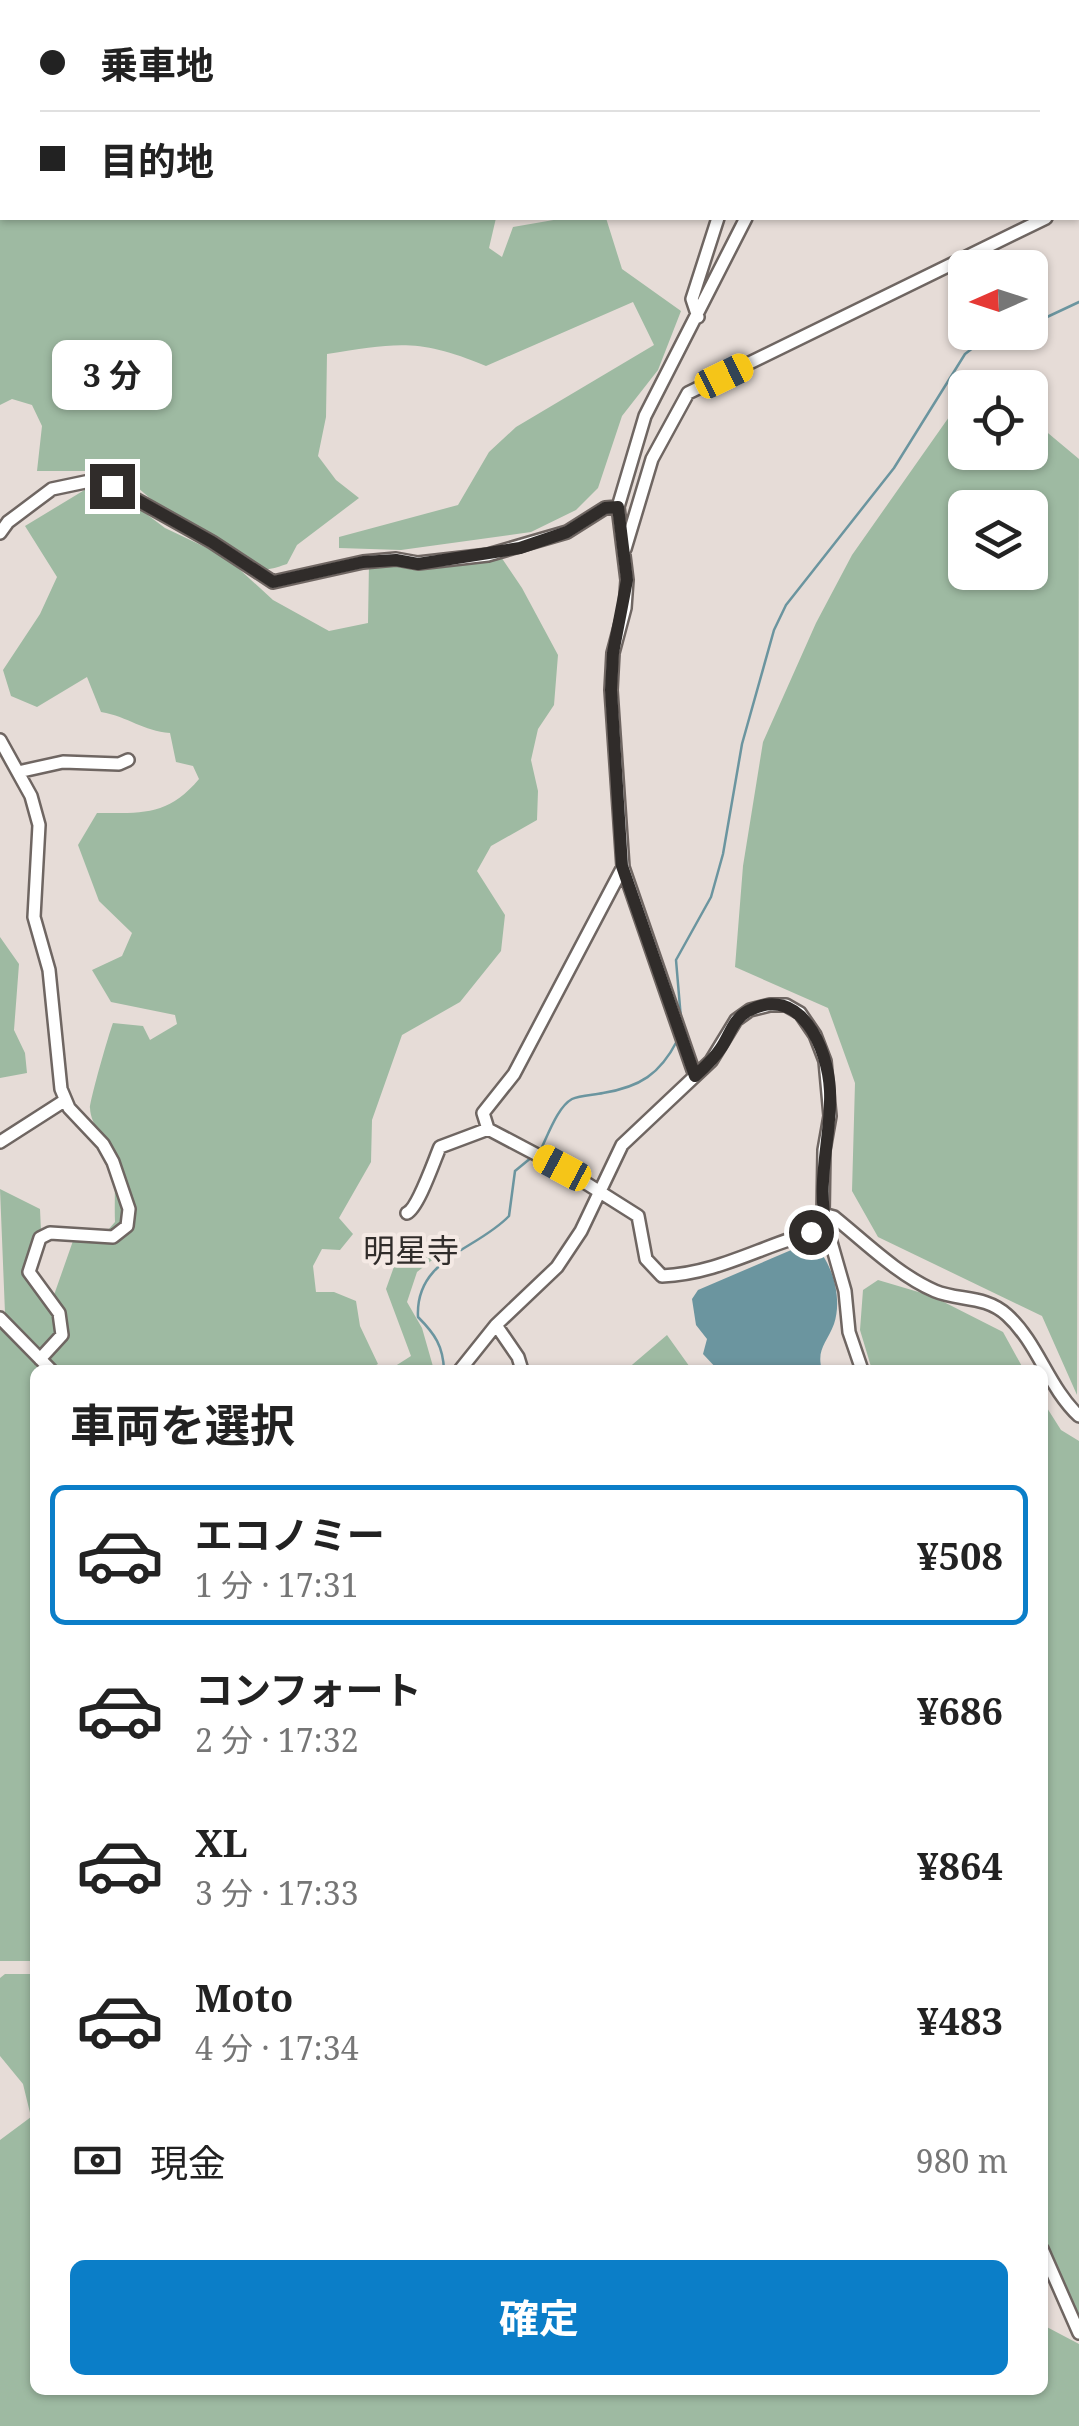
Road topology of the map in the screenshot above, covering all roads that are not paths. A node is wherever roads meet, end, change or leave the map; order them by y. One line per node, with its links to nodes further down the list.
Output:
1 (717, 220): 4 (street)
2 (745, 220): 4 (street)
3 (1042, 220): 7 (street)
4 (698, 317): 5 (street)
5 (618, 507): 6 (street); 7 (street)
6 (0, 533)
7 (624, 554): 11 (street)
8 (0, 740): 10 (street)
9 (128, 760): 10 (street)
10 (18, 772): 13 (street)
11 (622, 866): 12 (street); 14 (street)
12 (695, 1076): 16 (street); 18 (street)
13 (64, 1101): 15 (street); 22 (street)
14 (488, 1129): 16 (street); 17 (street)
15 (0, 1142)
16 (599, 1193): 19 (street); 21 (street)
17 (407, 1213)
18 (823, 1214): 19 (street); 27 (street)
19 (827, 1229): 26 (street)
20 (0, 1318): 22 (street)
21 (496, 1326): 24 (street); 25 (street)
22 (40, 1358): 23 (street)
23 (46, 1365)
24 (464, 1365)
25 (520, 1365)
26 (860, 1365)
27 (1039, 1365)
28 (1048, 1378): 29 (street)
29 (1079, 1416)
30 (1048, 2262): 31 (street)
31 (1079, 2332)

